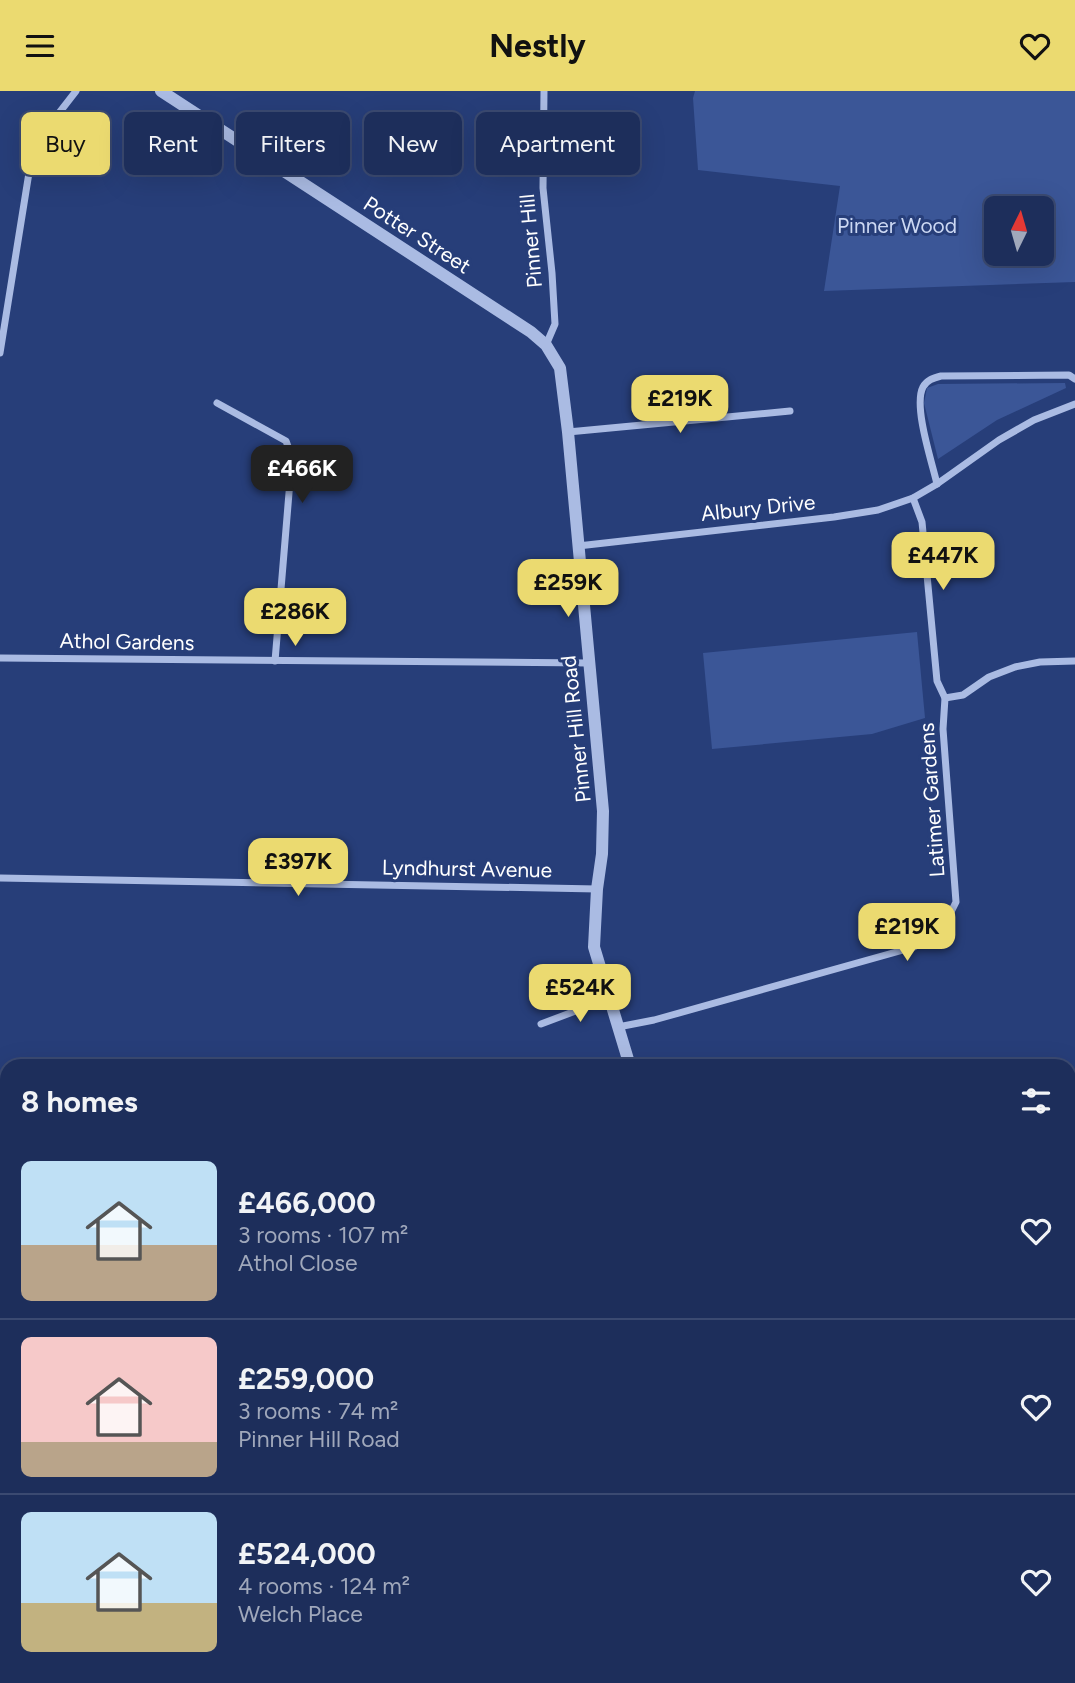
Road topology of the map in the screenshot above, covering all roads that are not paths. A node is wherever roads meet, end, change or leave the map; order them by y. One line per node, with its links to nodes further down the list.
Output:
1 (76, 91): 5 (street)
2 (160, 91): 4 (street, Potter Street)
3 (544, 91): 4 (street, Pinner Hill)
4 (546, 345): 10 (street, Pinner Hill Road)
5 (0, 353)
6 (1075, 379): 11 (street)
7 (217, 403): 15 (street)
8 (1075, 404): 11 (street, Albury Drive)
9 (790, 411): 10 (street)
10 (568, 432): 13 (street, Pinner Hill Road)
11 (937, 484): 12 (street, Albury Drive)
12 (913, 498): 13 (street, Albury Drive); 18 (street, Latimer Gardens)
13 (578, 546): 17 (street, Pinner Hill Road)
14 (0, 658): 15 (street, Athol Gardens)
15 (275, 661): 17 (street, Athol Gardens)
16 (1075, 661): 18 (street)
17 (589, 663): 20 (street, Pinner Hill Road)
18 (945, 698): 23 (street, Latimer Gardens)
19 (0, 879): 20 (street, Lyndhurst Avenue)
20 (597, 889): 21 (street, Pinner Hill Road)
21 (610, 998): 22 (street); 23 (street, Pinner Hill Road)
22 (541, 1024)
23 (618, 1027): 24 (street, Pinner Hill Road)
24 (629, 1059)

